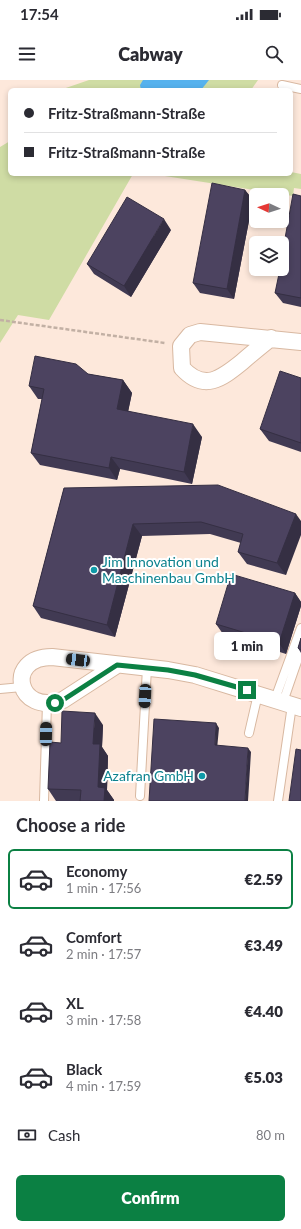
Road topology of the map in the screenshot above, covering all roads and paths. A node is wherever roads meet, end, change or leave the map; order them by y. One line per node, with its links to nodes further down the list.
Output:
1 (282, 85): 2 (lane)
2 (301, 89)
3 (0, 320): 6 (path)
4 (271, 338): 5 (street); 6 (street); 6 (street)
5 (301, 342)
6 (181, 346)
7 (301, 628): 15 (lane)
8 (301, 650): 15 (lane)
9 (117, 665): 10 (street); 11 (street); 14 (street)
10 (147, 668): 13 (street); 17 (lane)
11 (22, 687): 12 (lane); 14 (street)
12 (0, 688)
13 (258, 694): 15 (street); 16 (lane)
14 (47, 703): 18 (lane)
15 (288, 704): 19 (lane)
16 (249, 733)
17 (140, 796)
18 (44, 801)
19 (278, 801)

